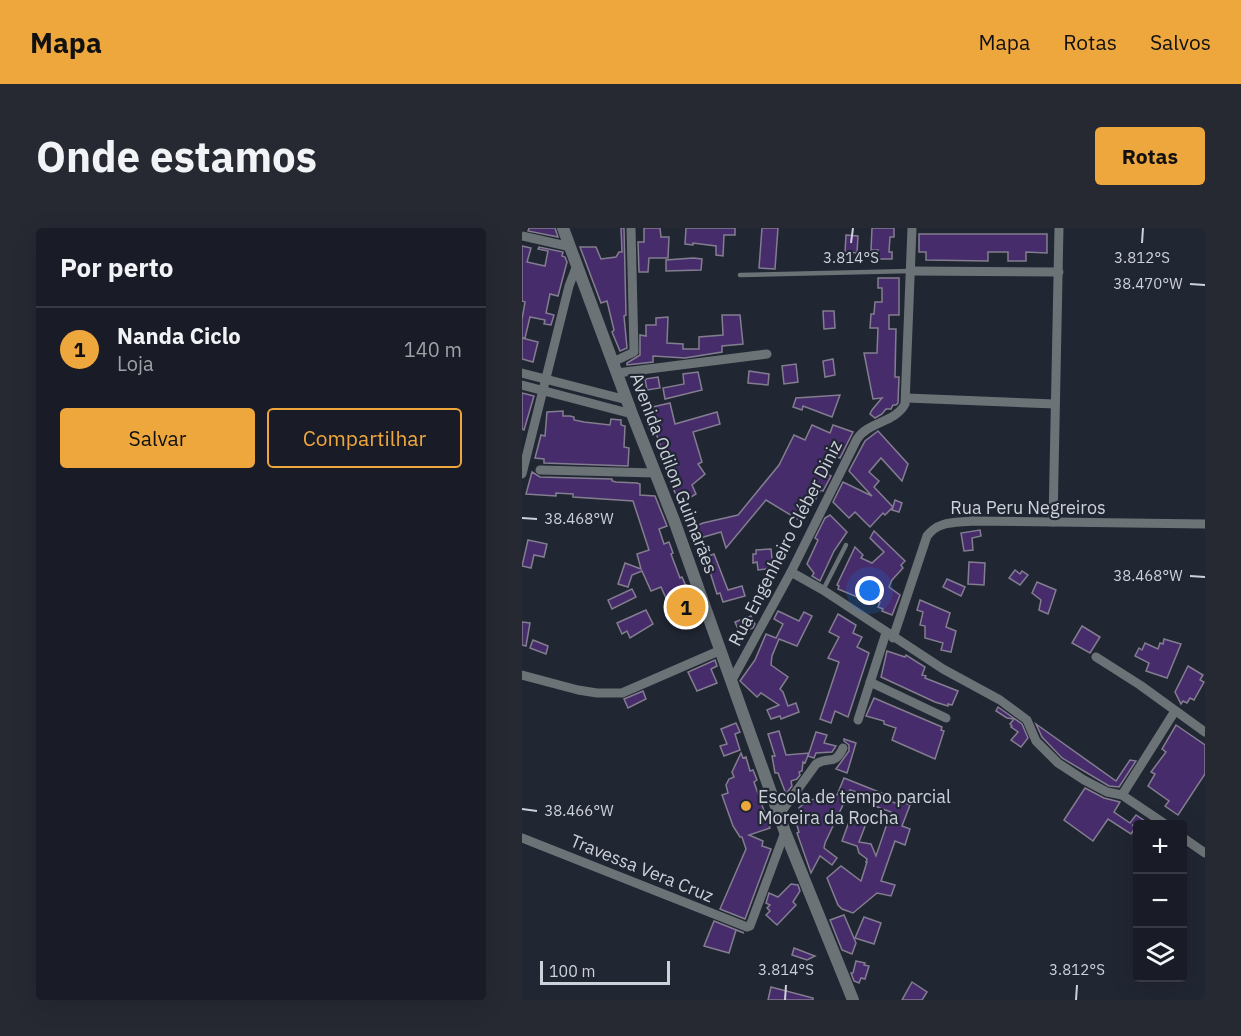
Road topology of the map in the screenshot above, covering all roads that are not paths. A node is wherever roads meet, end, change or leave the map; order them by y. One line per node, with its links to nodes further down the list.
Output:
1 (563, 228): 6 (street, Avenida Odilon Guimarães)
2 (631, 228): 12 (street)
3 (912, 228): 8 (street)
4 (1059, 228): 9 (street)
5 (522, 236): 6 (street)
6 (571, 247): 7 (street, Avenida Odilon Guimarães)
7 (577, 264): 12 (street, Avenida Odilon Guimarães); 14 (street)
8 (911, 271): 9 (street); 10 (lane); 17 (street)
9 (1059, 272): 19 (street)
10 (740, 275)
11 (767, 354): 12 (street)
12 (615, 367): 18 (street, Avenida Odilon Guimarães)
13 (522, 373): 14 (street)
14 (546, 379): 16 (street); 18 (street)
15 (522, 385): 16 (street)
16 (543, 390): 20 (street); 23 (street)
17 (907, 398): 19 (street); 27 (street, Rua Engenheiro Cléber Diniz)
18 (627, 400): 20 (street, Avenida Odilon Guimarães)
19 (1055, 404): 24 (street)
20 (632, 414): 22 (street, Avenida Odilon Guimarães)
21 (540, 470): 22 (street)
22 (655, 473): 30 (street, Avenida Odilon Guimarães)
23 (522, 474)
24 (1053, 522): 25 (street, Rua Peru Negreiros); 29 (street, Rua Peru Negreiros)
25 (1205, 524)
26 (846, 544): 28 (lane)
27 (791, 572): 28 (street); 33 (street, Rua Engenheiro Cléber Diniz)
28 (823, 590): 29 (street)
29 (890, 636): 34 (street); 40 (street)
30 (721, 650): 32 (street); 33 (street, Avenida Odilon Guimarães)
31 (1096, 657): 35 (street)
32 (522, 675)
33 (732, 680): 41 (street, Avenida Odilon Guimarães)
34 (870, 682): 36 (street); 37 (street)
35 (1175, 711): 38 (street); 40 (street)
36 (946, 718)
37 (858, 720)
38 (1205, 732)
39 (843, 748): 41 (street)
40 (1122, 795): 42 (street)
41 (779, 815): 43 (street, Avenida Odilon Guimarães)
42 (1158, 820)
43 (785, 832): 44 (street, Travessa Vera Cruz); 47 (street, Avenida Odilon Guimarães)
44 (522, 837)
45 (1187, 840): 46 (street)
46 (1205, 852)
47 (853, 1000)

